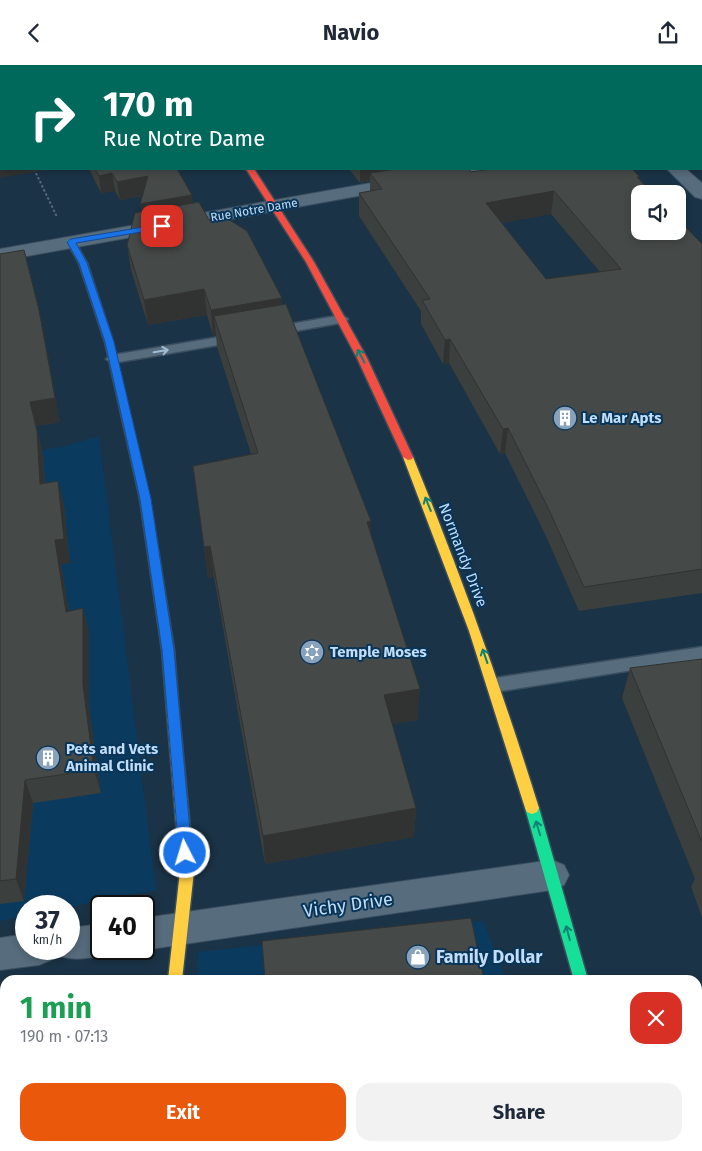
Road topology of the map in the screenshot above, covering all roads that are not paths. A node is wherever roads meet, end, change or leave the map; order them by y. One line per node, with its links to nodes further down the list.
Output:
1 (251, 170): 5 (main road, Normandy Drive)
2 (474, 170): 5 (street, Rue Notre Dame)
3 (677, 170): 4 (street)
4 (702, 193)
5 (276, 206): 6 (street, Rue Notre Dame); 8 (main road, Normandy Drive)
6 (71, 242): 7 (street, Rue Notre Dame); 9 (main road)
7 (0, 255)
8 (342, 319): 9 (lane, one-way to 8); 11 (main road, Normandy Drive, one-way to 8)
9 (113, 359): 13 (main road)
10 (702, 653): 11 (lane)
11 (495, 685): 12 (main road, Normandy Drive, one-way to 11)
12 (552, 875): 13 (street, Vichy Drive); 18 (main road, Normandy Drive, one-way to 12)
13 (182, 928): 14 (street, Vichy Drive); 17 (main road)
14 (155, 932)
15 (15, 952): 16 (street)
16 (0, 954)
17 (176, 975)
18 (580, 975)

